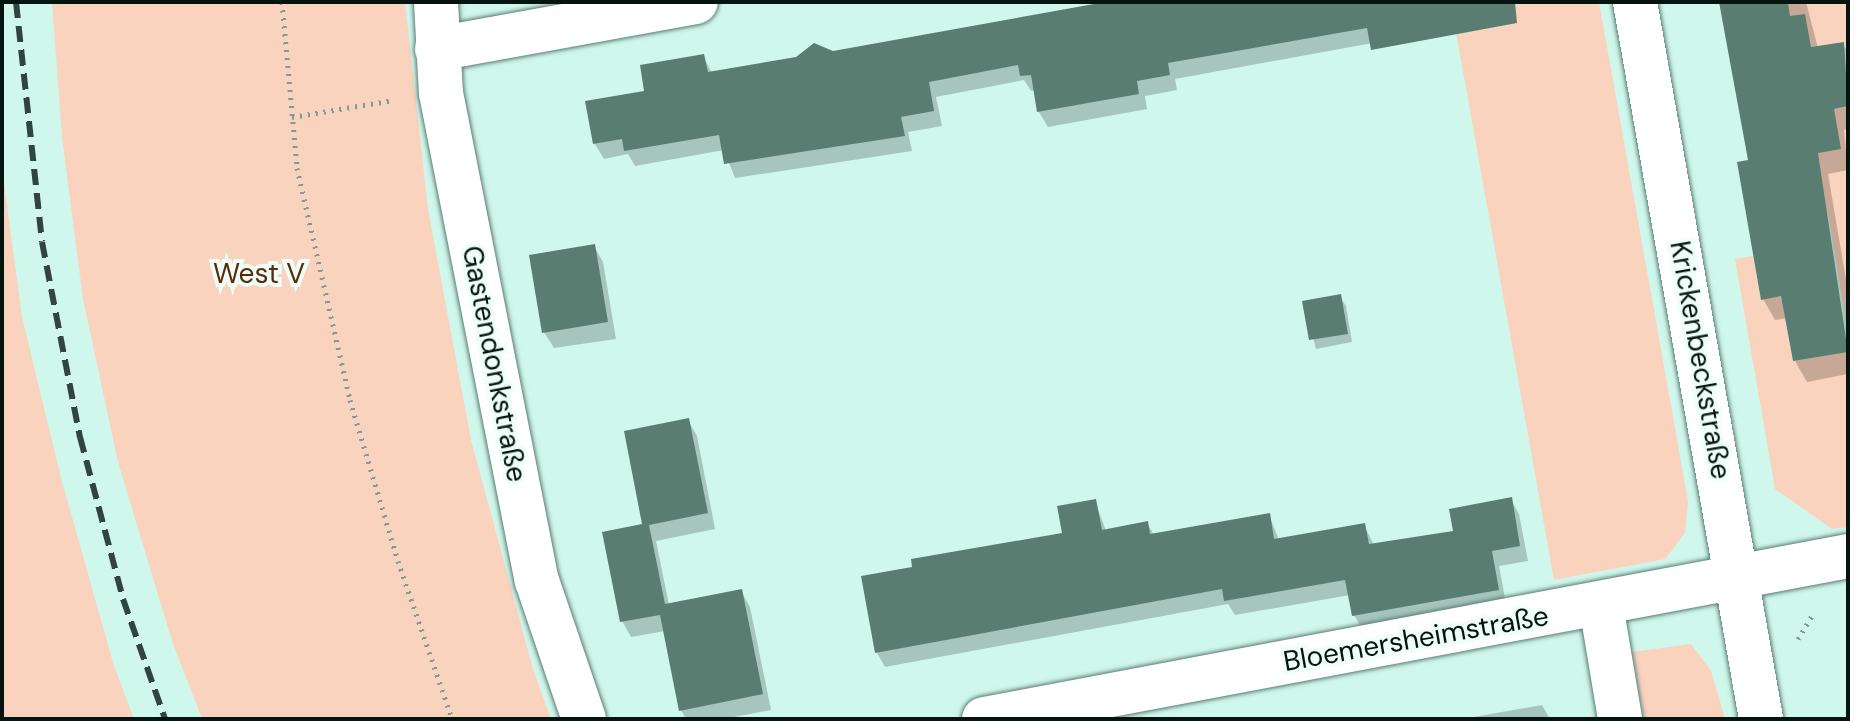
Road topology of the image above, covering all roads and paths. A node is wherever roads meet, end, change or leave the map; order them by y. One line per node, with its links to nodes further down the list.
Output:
1 (282, 2): 7 (path)
2 (436, 2): 5 (street, Gastendonkstraße)
3 (696, 2): 5 (street)
4 (1635, 2): 9 (street, Krickenbeckstraße)
5 (437, 49): 6 (street, Gastendonkstraße)
6 (441, 93): 7 (path); 12 (street, Gastendonkstraße)
7 (292, 117): 11 (path)
8 (1848, 556): 9 (street, Bloemersheimstraße)
9 (1739, 576): 10 (street, Bloemersheimstraße); 15 (street, Krickenbeckstraße)
10 (1601, 605): 13 (street, Bloemersheimstraße); 14 (street)
11 (452, 719)
12 (584, 719)
13 (984, 719)
14 (1620, 719)
15 (1761, 719)

